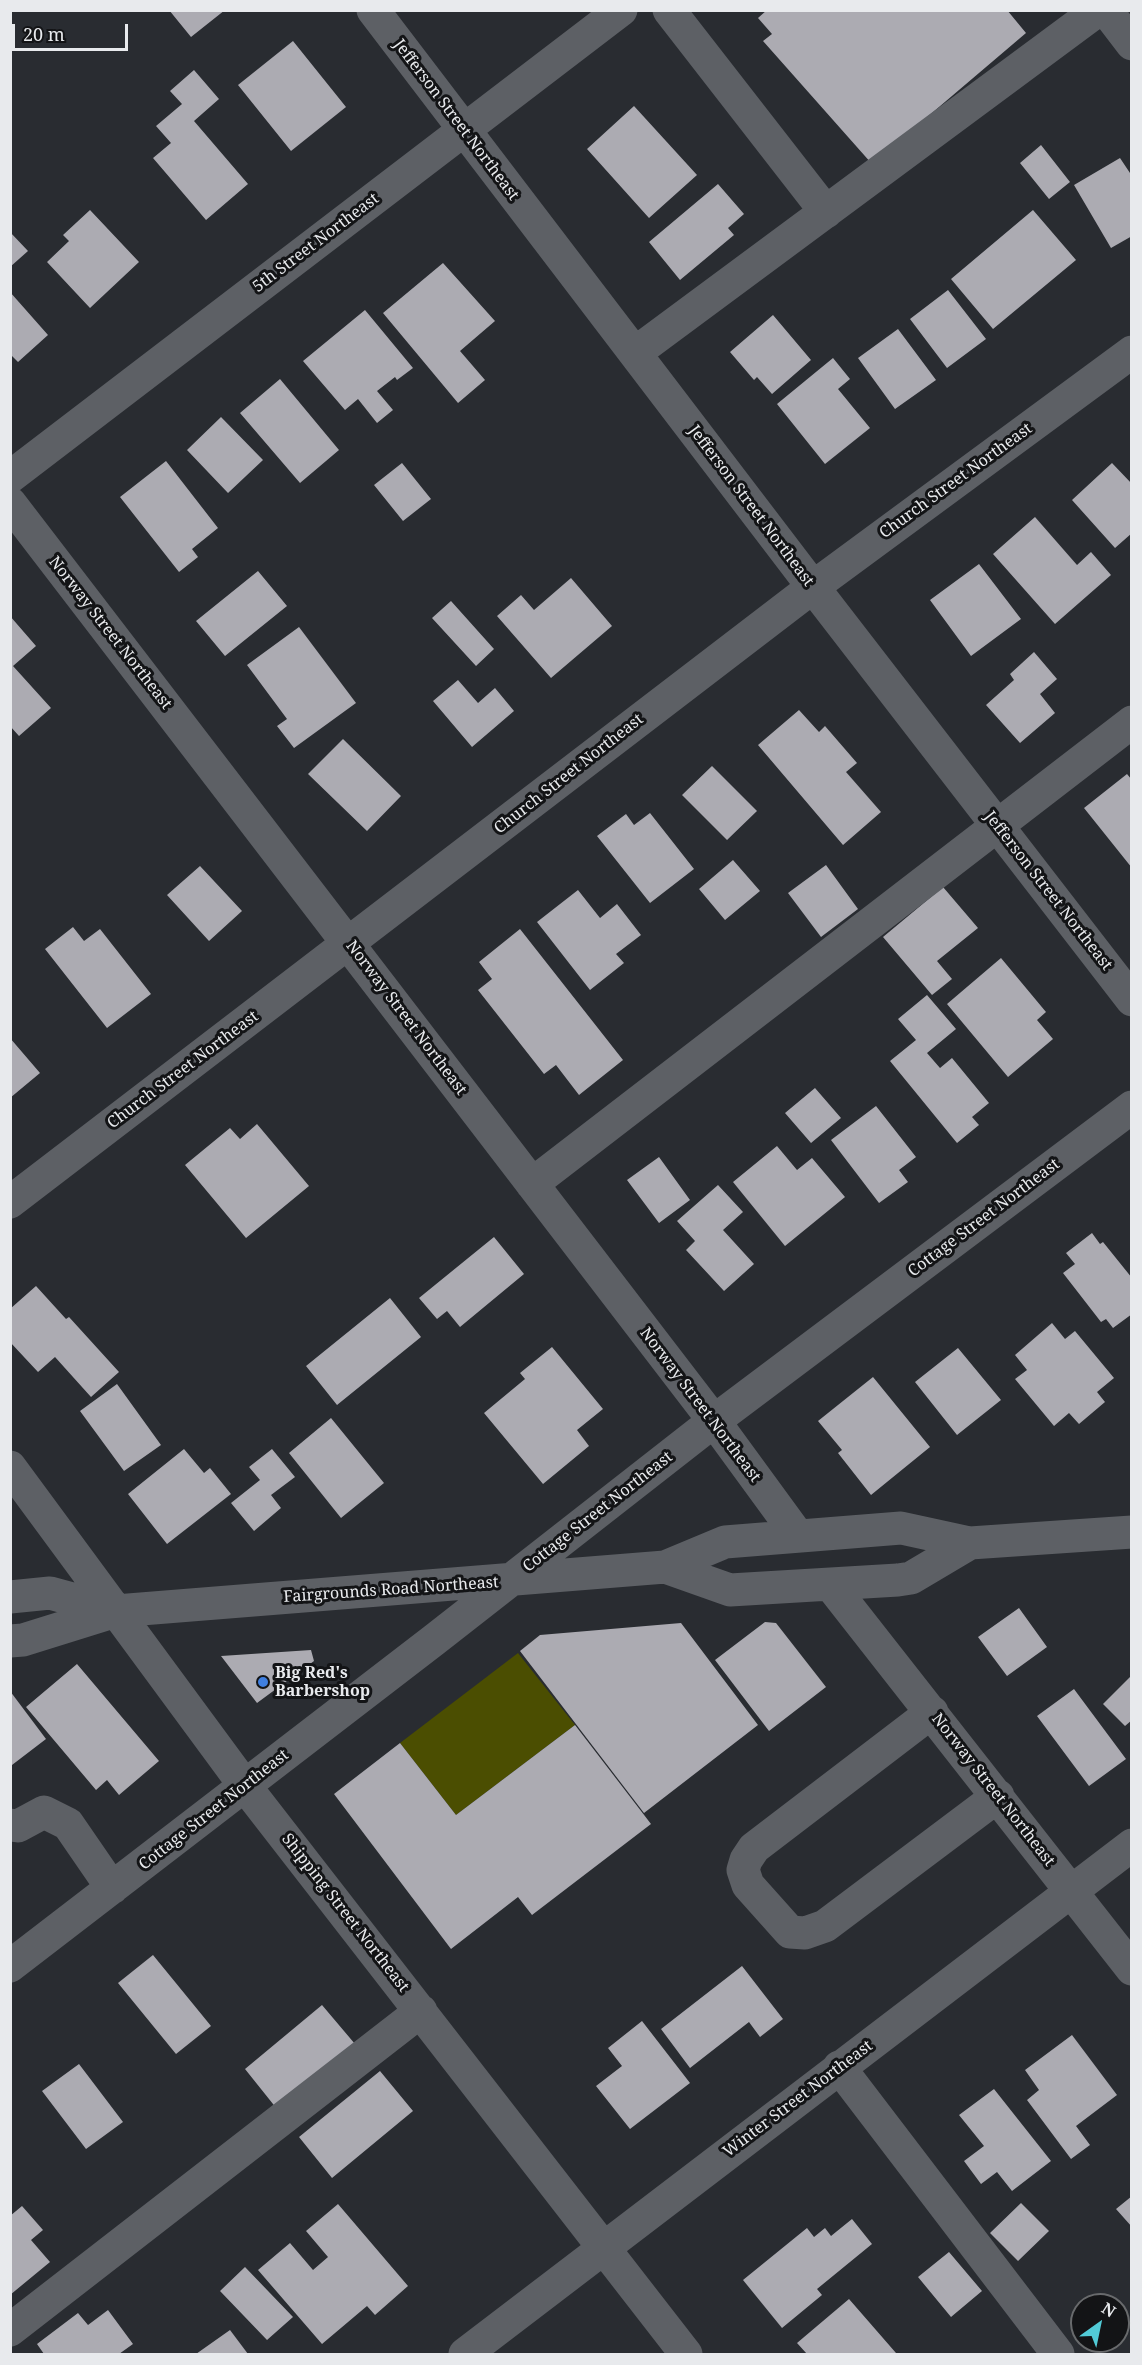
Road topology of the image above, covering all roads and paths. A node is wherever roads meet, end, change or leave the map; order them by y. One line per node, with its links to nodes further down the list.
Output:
1 (374, 10): 7 (street, Jefferson Street Northeast)
2 (621, 10): 7 (street, 5th Street Northeast)
3 (669, 10): 8 (street)
4 (1098, 10): 8 (street)
5 (1106, 10): 6 (street)
6 (1131, 44)
7 (464, 129): 10 (street, Jefferson Street Northeast); 11 (street, 5th Street Northeast)
8 (826, 212): 10 (street)
9 (1131, 352): 13 (street, Church Street Northeast)
10 (635, 354): 13 (street, Jefferson Street Northeast)
11 (10, 477)
12 (10, 503): 16 (street, Norway Street Northeast)
13 (813, 587): 15 (street, Jefferson Street Northeast); 16 (street, Church Street Northeast)
14 (1131, 722): 15 (street)
15 (997, 826): 17 (street, Jefferson Street Northeast); 19 (street)
16 (349, 944): 19 (street, Norway Street Northeast); 20 (street, Church Street Northeast)
17 (1131, 1000)
18 (1131, 1107): 21 (street, Cottage Street Northeast)
19 (532, 1184): 21 (street, Norway Street Northeast)
20 (10, 1202)
21 (714, 1421): 24 (street, Norway Street Northeast); 27 (street, Cottage Street Northeast)
22 (10, 1467): 30 (street, Shipping Street Northeast)
23 (1131, 1532): 25 (street, Fairgrounds Road Northeast)
24 (798, 1536): 25 (street, Fairgrounds Road Northeast); 26 (street, Fairgrounds Road Northeast)
25 (970, 1543): 28 (street, Fairgrounds Road Northeast)
26 (666, 1567): 27 (street, Fairgrounds Road Northeast); 28 (street, Fairgrounds Road Northeast)
27 (509, 1581): 30 (street, Fairgrounds Road Northeast); 33 (street, Cottage Street Northeast)
28 (830, 1584): 32 (street, Norway Street Northeast)
29 (10, 1597): 30 (street, Fairgrounds Road Northeast)
30 (116, 1611): 31 (street, Fairgrounds Road Northeast); 33 (street, Shipping Street Northeast)
31 (10, 1641)
32 (932, 1712): 34 (street, Norway Street Northeast); 34 (street)
33 (246, 1786): 37 (street, Cottage Street Northeast); 41 (street, Shipping Street Northeast)
34 (998, 1796): 38 (street, Norway Street Northeast)
35 (10, 1825): 37 (street)
36 (1131, 1845): 38 (street, Winter Street Northeast)
37 (112, 1888): 39 (street, Cottage Street Northeast)
38 (1071, 1891): 40 (street, Norway Street Northeast); 42 (street, Winter Street Northeast)
39 (10, 1966)
40 (1131, 1969)
41 (421, 2011): 43 (street, Shipping Street Northeast); 44 (street)
42 (839, 2067): 43 (street, Winter Street Northeast); 47 (street)
43 (604, 2246): 45 (street, Winter Street Northeast); 46 (street, Shipping Street Northeast)
44 (10, 2330)
45 (465, 2355)
46 (686, 2355)
47 (1058, 2355)

